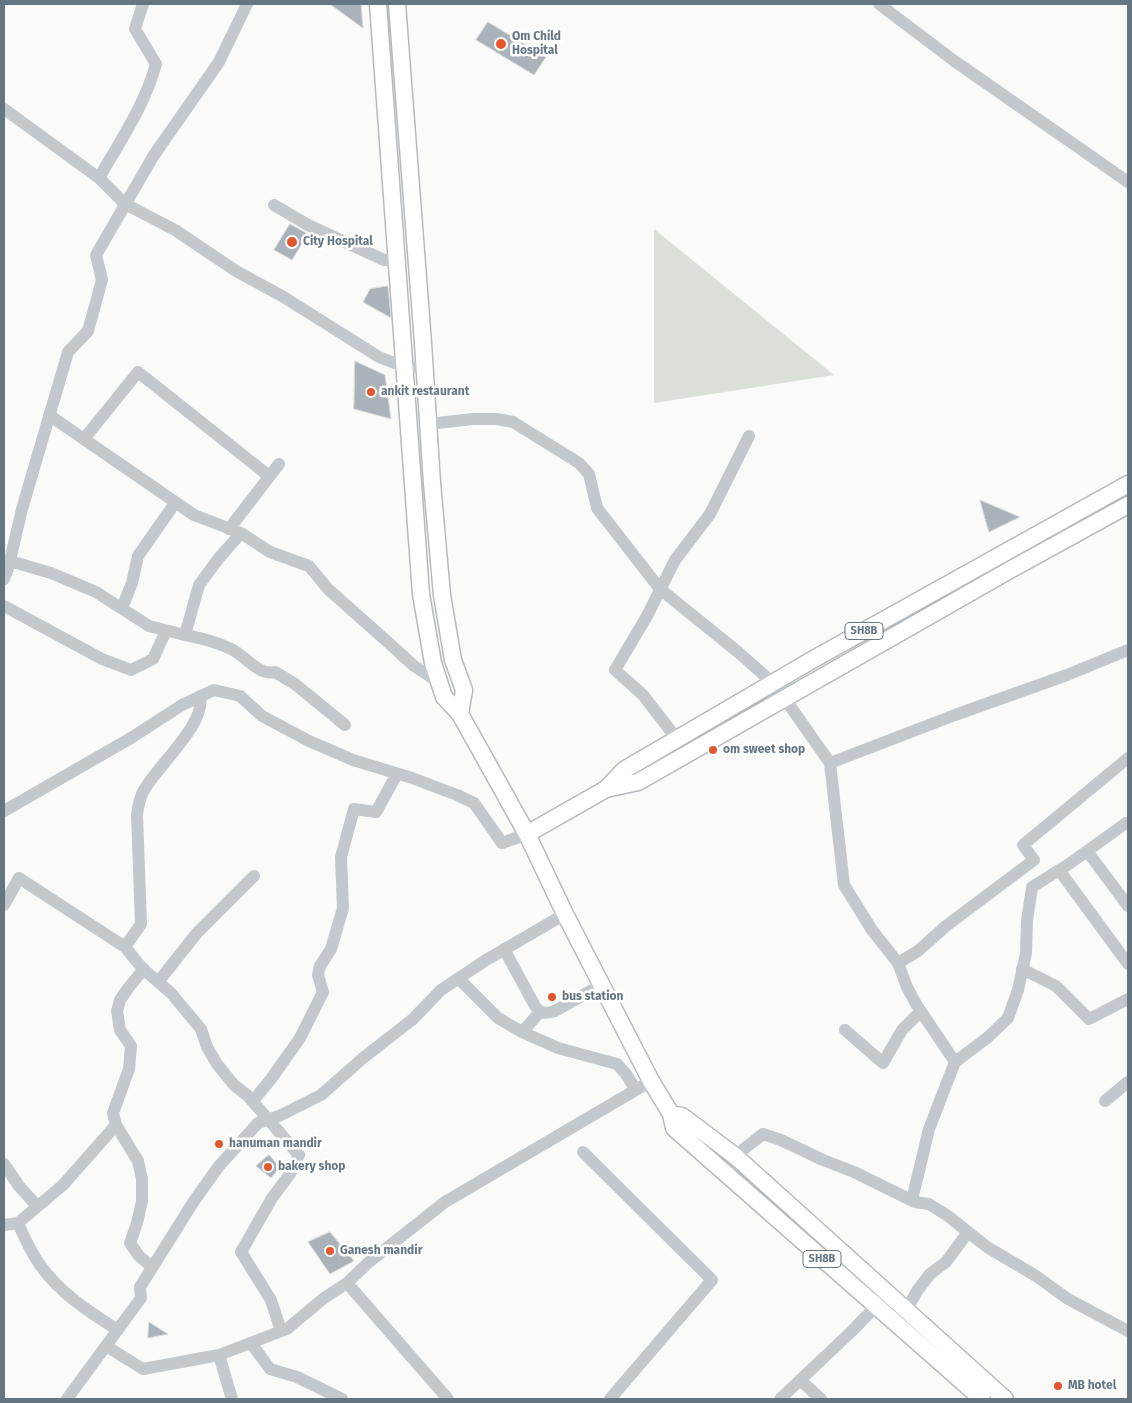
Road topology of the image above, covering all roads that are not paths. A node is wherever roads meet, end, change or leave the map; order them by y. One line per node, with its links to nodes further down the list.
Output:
1 (143, 4): 7 (street)
2 (247, 4): 9 (street)
3 (378, 4): 11 (main road)
4 (397, 4): 12 (main road)
5 (879, 4): 8 (street)
6 (4, 109): 7 (street)
7 (99, 178): 9 (street)
8 (1128, 182)
9 (125, 204): 13 (street); 14 (street)
10 (274, 205): 11 (street)
11 (397, 260): 13 (main road)
12 (425, 367): 13 (street); 15 (main road)
13 (405, 368): 22 (main road)
14 (49, 415): 17 (street); 27 (street)
15 (428, 424): 20 (main road); 29 (street)
16 (750, 436): 29 (street)
17 (84, 439): 19 (street); 23 (street)
18 (279, 464): 19 (street)
19 (269, 476): 25 (street)
20 (432, 483): 22 (main road); 39 (main road)
21 (1128, 484): 36 (main road, SH8B)
22 (414, 486): 35 (main road)
23 (174, 503): 25 (street); 31 (street)
24 (1128, 505): 38 (main road, SH8B)
25 (229, 529): 26 (street)
26 (241, 534): 33 (street); 35 (street)
27 (10, 561): 28 (street); 31 (street)
28 (4, 580)
29 (660, 589): 36 (street); 41 (street)
30 (4, 606): 32 (street)
31 (122, 608): 32 (street)
32 (166, 630): 33 (street)
33 (185, 635): 40 (street)
34 (1128, 650): 43 (street)
35 (439, 682): 39 (main road)
36 (773, 683): 41 (main road, SH8B)
37 (200, 696): 44 (street); 46 (street); 55 (street)
38 (785, 699): 43 (street); 45 (main road, SH8B)
39 (460, 714): 48 (main road)
40 (345, 725)
41 (677, 739): 45 (main road, SH8B)
42 (1128, 758): 57 (street)
43 (830, 763): 57 (street)
44 (397, 774): 48 (street); 73 (street)
45 (606, 789): 48 (main road, SH8B)
46 (4, 811)
47 (1126, 823): 49 (street)
48 (527, 834): 54 (main road, SH8B)
49 (1087, 851): 50 (street); 53 (street)
50 (1059, 870): 58 (street); 60 (street)
51 (254, 876): 62 (street)
52 (4, 904): 55 (street)
53 (1128, 906)
54 (565, 914): 56 (street); 63 (main road, SH8B)
55 (125, 947): 59 (street)
56 (504, 949): 61 (street); 65 (street)
57 (898, 963): 66 (street)
58 (1128, 964)
59 (144, 969): 62 (street); 77 (street)
60 (1022, 969): 64 (street); 69 (street)
61 (459, 978): 68 (street); 76 (street)
62 (158, 982): 73 (street)
63 (601, 985): 65 (street); 70 (main road, SH8B)
64 (1128, 999)
65 (540, 1012): 68 (street)
66 (921, 1012): 67 (street); 69 (street)
67 (845, 1030)
68 (522, 1032): 72 (street)
69 (955, 1062): 81 (street)
70 (651, 1081): 72 (street); 75 (main road, SH8B)
71 (1128, 1082): 74 (street)
72 (636, 1090): 87 (street)
73 (253, 1101): 76 (street)
74 (1104, 1101)
75 (671, 1114): 79 (main road, SH8B); 89 (main road, SH8B)
76 (268, 1120): 86 (street); 92 (street)
77 (116, 1125): 82 (street); 86 (street)
78 (583, 1152): 102 (street)
79 (735, 1156): 81 (street); 88 (main road, SH8B)
80 (4, 1164): 82 (street)
81 (912, 1200): 85 (street)
82 (37, 1206): 83 (street)
83 (18, 1223): 84 (street); 91 (street)
84 (4, 1225)
85 (968, 1232): 90 (street); 93 (street)
86 (152, 1267): 91 (street)
87 (347, 1283): 92 (street); 101 (street)
88 (888, 1294): 89 (street); 90 (main road, SH8B)
89 (876, 1306): 97 (street); 105 (main road, SH8B)
90 (906, 1311): 106 (main road, SH8B)
91 (118, 1330): 95 (street)
92 (281, 1331): 94 (street)
93 (1128, 1331)
94 (251, 1343): 96 (street); 100 (street)
95 (106, 1346): 96 (street); 98 (street)
96 (219, 1355): 99 (street)
97 (800, 1380): 103 (street); 104 (street)
98 (67, 1399)
99 (232, 1399)
100 (342, 1399)
101 (448, 1399)
102 (610, 1399)
103 (780, 1399)
104 (820, 1399)
105 (982, 1399)
106 (1004, 1399)

